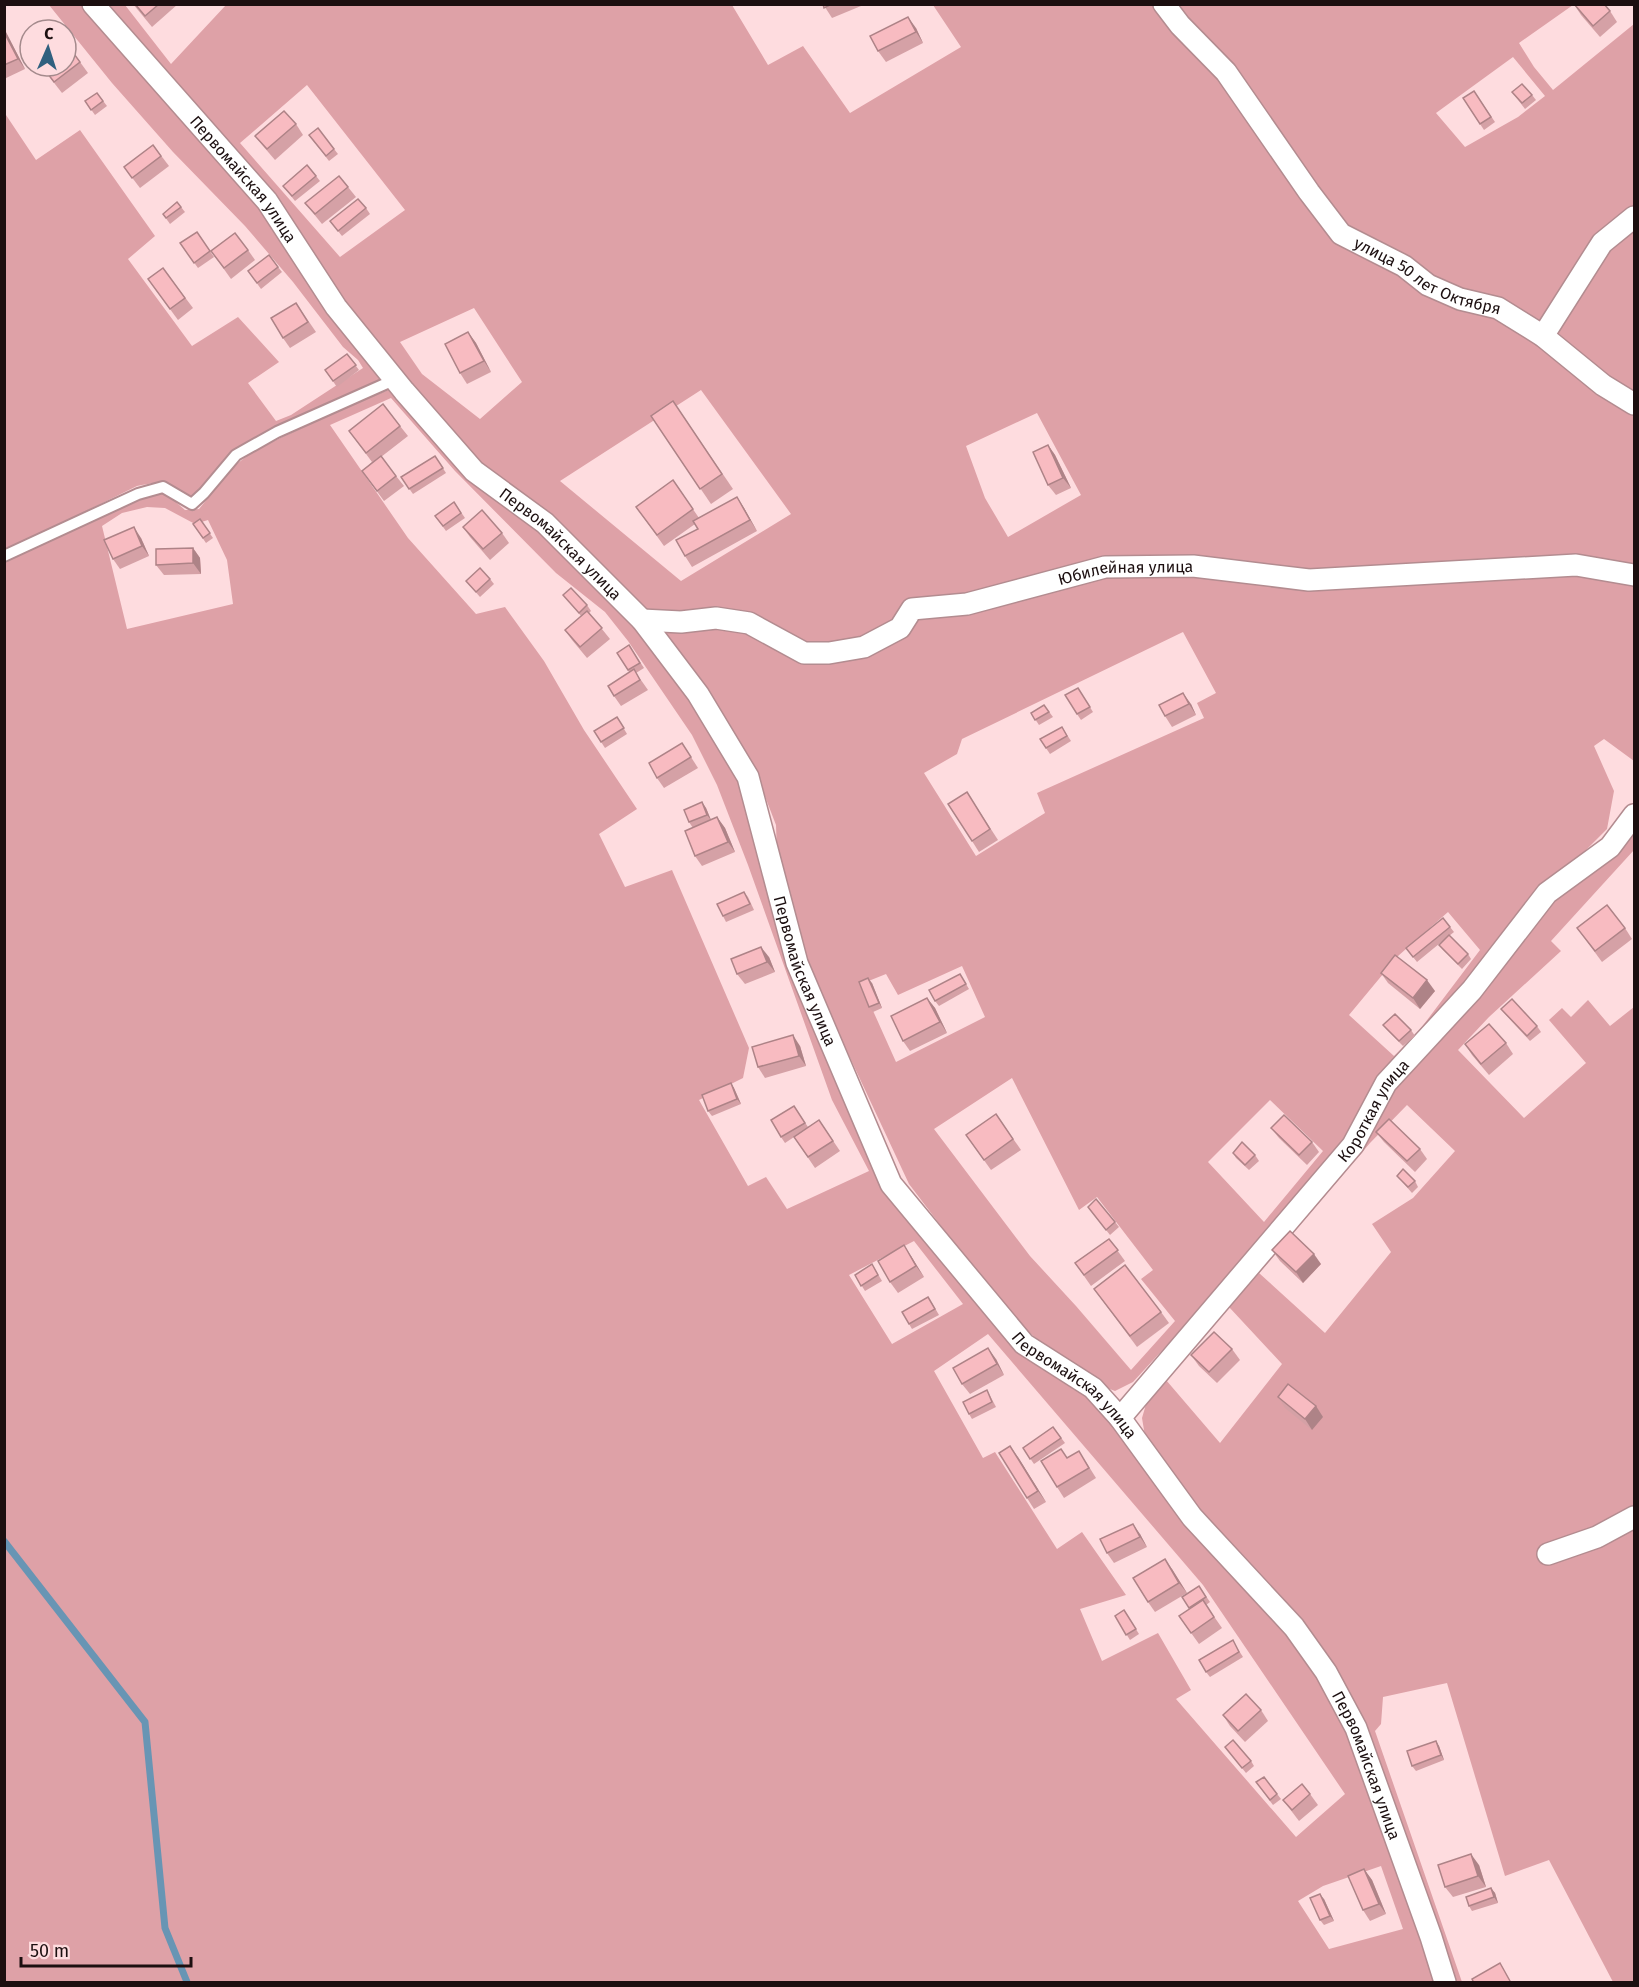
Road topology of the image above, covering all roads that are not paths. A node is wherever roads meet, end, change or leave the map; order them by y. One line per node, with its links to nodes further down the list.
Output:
1 (93, 4): 5 (street, Первомайская улица)
2 (1164, 4): 4 (street, улица 50 лет Октября)
3 (1635, 217): 4 (street)
4 (1544, 336): 6 (street, улица 50 лет Октября)
5 (394, 380): 7 (lane); 9 (street, Первомайская улица)
6 (1635, 404)
7 (4, 556)
8 (1635, 575): 9 (street, Юбилейная улица)
9 (642, 620): 11 (street, Первомайская улица)
10 (1635, 815): 11 (street, Короткая улица)
11 (1120, 1418): 14 (street, Первомайская улица)
12 (1635, 1517): 13 (street)
13 (1548, 1554)
14 (1445, 1983)

